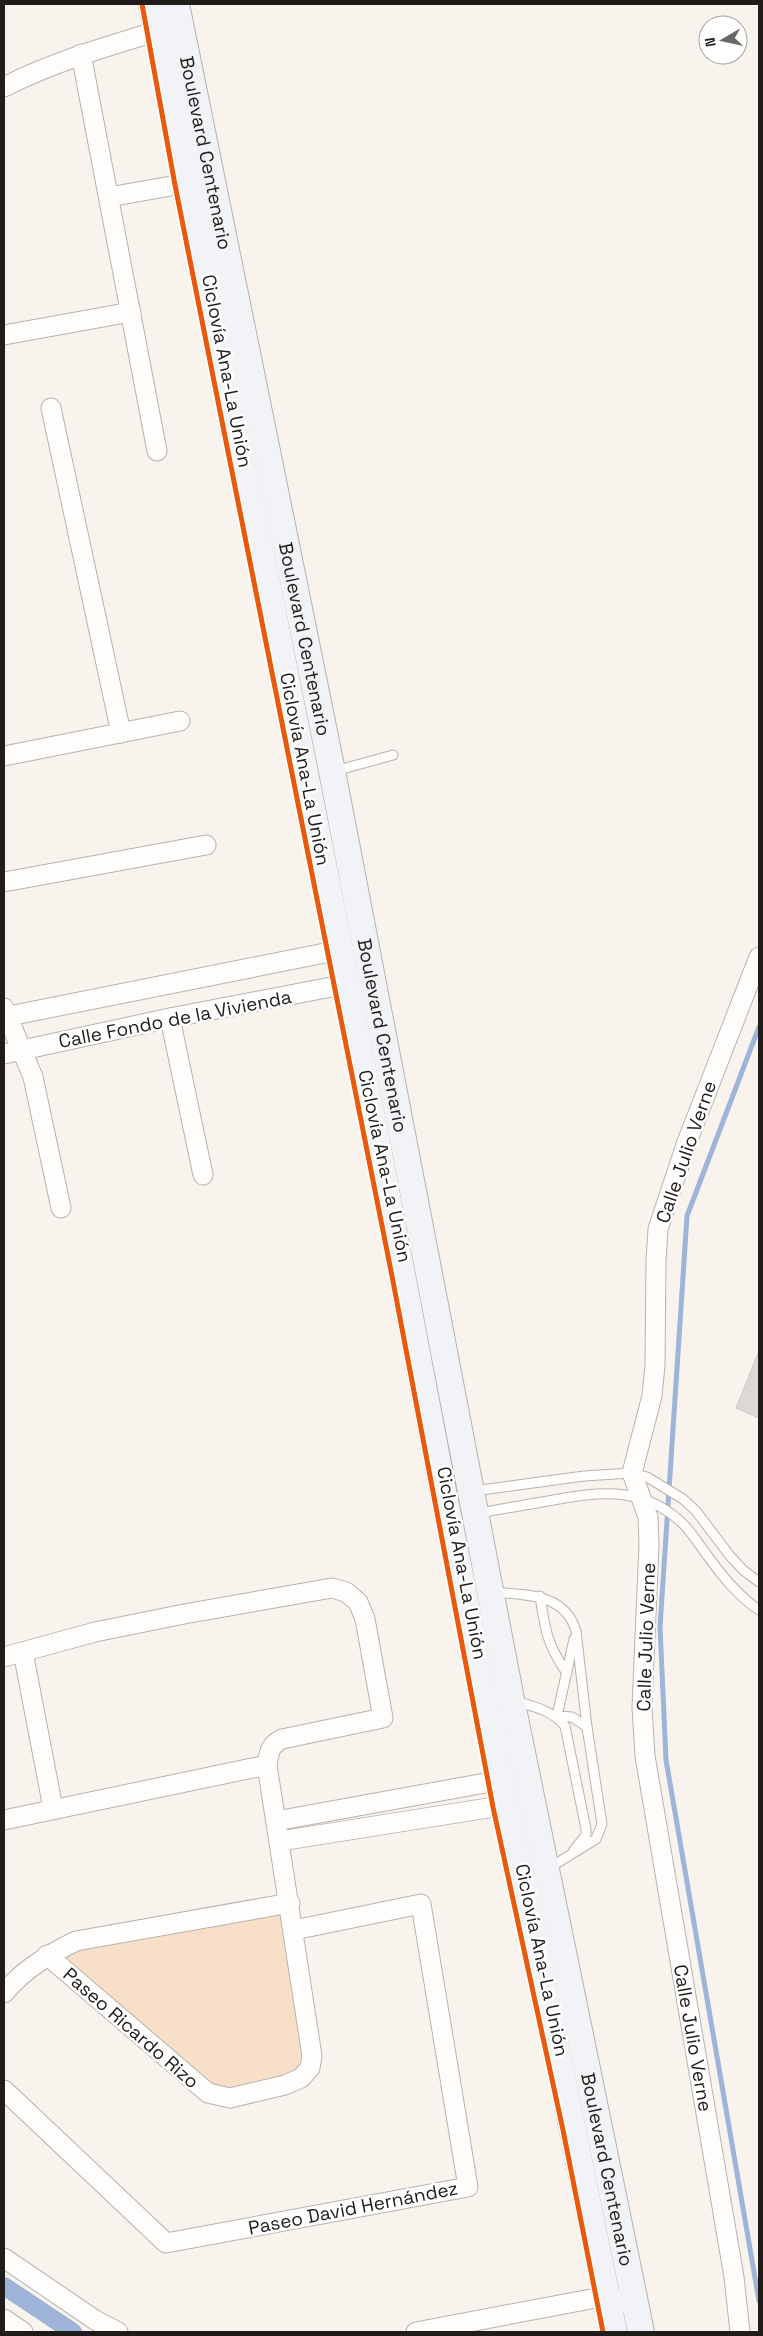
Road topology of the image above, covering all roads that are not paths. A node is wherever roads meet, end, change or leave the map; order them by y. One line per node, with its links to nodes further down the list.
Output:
1 (152, 4): 3 (main road, Boulevard Centenario)
2 (176, 4): 6 (main road, Boulevard Centenario)
3 (158, 32): 4 (street); 6 (main road, Boulevard Centenario)
4 (81, 54): 5 (street); 7 (street)
5 (4, 87)
6 (199, 181): 7 (street); 16 (main road, Boulevard Centenario)
7 (109, 197): 8 (street)
8 (131, 312): 9 (street); 11 (street)
9 (4, 336)
10 (51, 408): 13 (street)
11 (157, 451)
12 (180, 721): 13 (street)
13 (121, 733): 15 (street)
14 (393, 755): 16 (lane)
15 (4, 756)
16 (319, 775): 19 (main road, Boulevard Centenario); 25 (main road, Boulevard Centenario)
17 (206, 845): 18 (street)
18 (4, 882)
19 (340, 950): 21 (main road, Boulevard Centenario); 22 (street, Calle Fondo de la Vivienda); 25 (main road)
20 (759, 957): 30 (street, Calle Julio Verne)
21 (347, 984): 23 (street, Calle Fondo de la Vivienda); 27 (main road, Boulevard Centenario)
22 (5, 1014): 24 (street)
23 (170, 1018): 24 (street, Calle Fondo de la Vivienda); 28 (street)
24 (13, 1052): 29 (street)
25 (390, 1072): 26 (main road, Boulevard Centenario)
26 (406, 1151): 27 (main road); 32 (main road, Boulevard Centenario)
27 (379, 1156): 32 (main road, Boulevard Centenario)
28 (203, 1175)
29 (62, 1208)
30 (632, 1473): 31 (street, Calle Julio Verne); 32 (lane); 33 (lane)
31 (649, 1501): 32 (lane); 36 (lane); 70 (street, Calle Julio Verne)
32 (459, 1505): 34 (main road, Boulevard Centenario); 45 (main road, Boulevard Centenario)
33 (759, 1582)
34 (490, 1592): 35 (lane); 41 (main road, Boulevard Centenario)
35 (540, 1596): 37 (lane); 40 (lane)
36 (759, 1610)
37 (576, 1631): 40 (lane); 43 (lane)
38 (23, 1652): 39 (street); 44 (street); 46 (street)
39 (4, 1657)
40 (567, 1673): 42 (lane)
41 (511, 1699): 42 (lane); 51 (main road, Boulevard Centenario)
42 (557, 1716): 43 (lane); 50 (lane)
43 (586, 1727): 50 (lane)
44 (267, 1765): 46 (street); 48 (street)
45 (505, 1793): 48 (street); 49 (street); 53 (main road); 57 (main road, Boulevard Centenario)
46 (53, 1808): 47 (street)
47 (4, 1820)
48 (276, 1821): 49 (street)
49 (280, 1841): 52 (street)
50 (571, 1854): 51 (lane)
51 (546, 1870): 53 (main road, Boulevard Centenario)
52 (290, 1903): 54 (street); 55 (street)
53 (557, 1925): 59 (main road, Boulevard Centenario)
54 (294, 1930): 55 (street, Paseo Ricardo Rizo); 58 (street, Paseo David Hernández)
55 (47, 1955): 56 (street)
56 (4, 1994)
57 (548, 2005): 59 (main road); 62 (main road, Boulevard Centenario)
58 (4, 2090)
59 (596, 2110): 61 (main road, Boulevard Centenario)
60 (4, 2258): 66 (street)
61 (629, 2269): 62 (street); 63 (main road, Boulevard Centenario)
62 (607, 2296): 63 (street); 67 (street); 68 (main road, Boulevard Centenario)
63 (636, 2307): 69 (main road, Boulevard Centenario)
64 (4, 2319): 65 (street)
65 (23, 2332)
66 (118, 2332)
67 (416, 2332)
68 (614, 2332)
69 (641, 2332)
70 (740, 2332)

